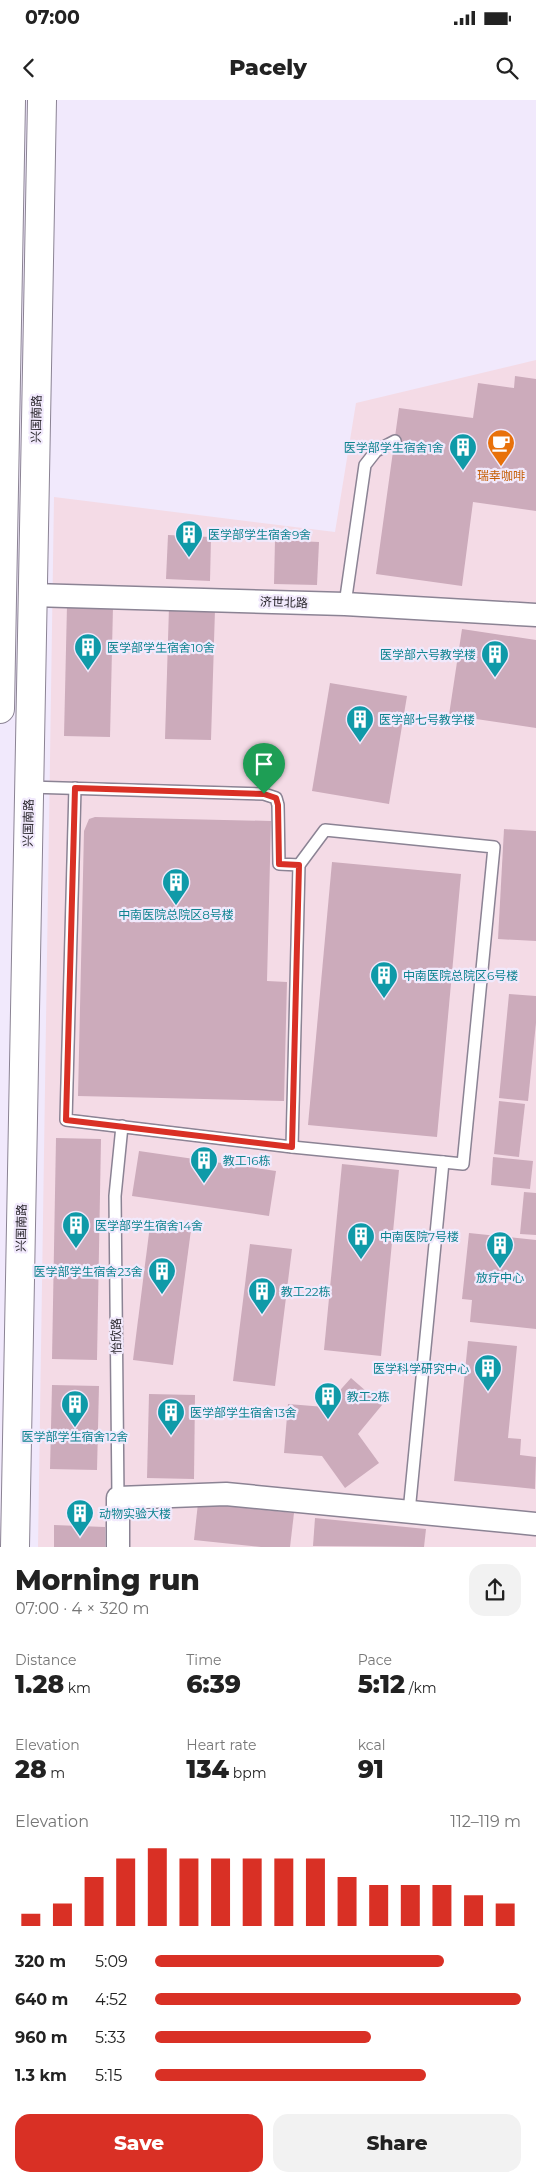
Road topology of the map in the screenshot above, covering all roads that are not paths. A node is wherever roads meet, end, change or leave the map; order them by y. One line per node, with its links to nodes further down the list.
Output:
1 (11, 100): 7 (main road)
2 (42, 100): 4 (main road, 兴国南路)
3 (395, 441): 5 (lane)
4 (32, 596): 5 (street, 济世北路); 8 (main road, 兴国南路)
5 (345, 604): 6 (street, 济世北路)
6 (536, 615)
7 (1, 650): 8 (street); 9 (main road)
8 (31, 652): 10 (main road, 兴国南路)
9 (0, 709)
10 (29, 787): 11 (lane); 19 (main road, 兴国南路)
11 (75, 788): 12 (lane); 13 (lane)
12 (299, 865): 14 (lane); 15 (lane)
13 (122, 1126): 14 (lane); 16 (lane, 怡欣路)
14 (292, 1147): 15 (lane)
15 (443, 1162): 17 (lane)
16 (118, 1498): 17 (street); 20 (street, 怡欣路)
17 (409, 1512): 18 (street)
18 (536, 1524)
19 (15, 1547)
20 (118, 1547)

